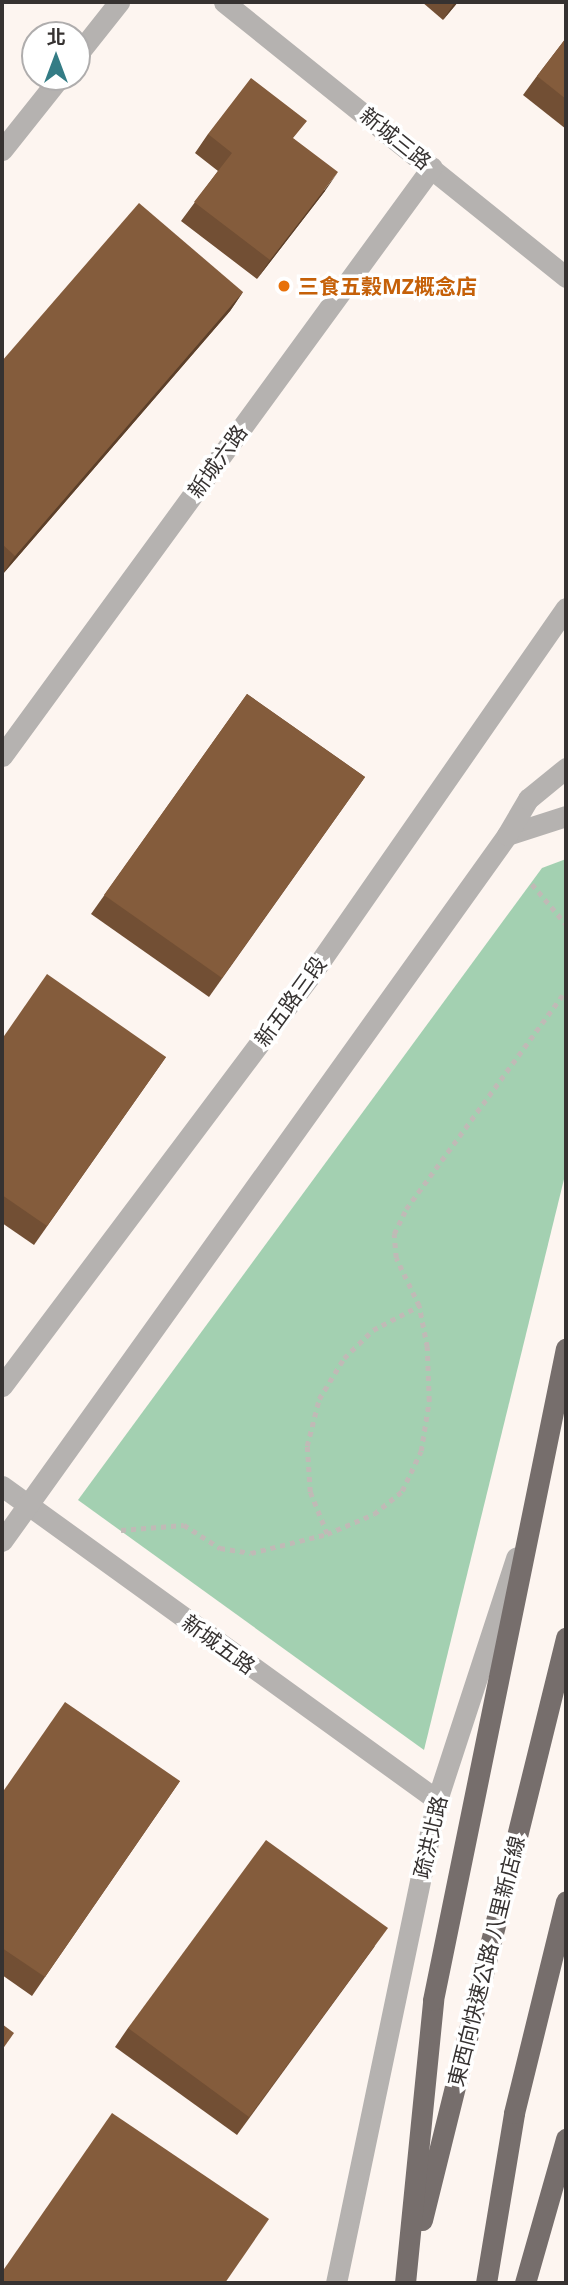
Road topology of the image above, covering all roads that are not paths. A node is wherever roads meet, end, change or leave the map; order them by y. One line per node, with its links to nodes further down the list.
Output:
1 (120, 2): 3 (street)
2 (224, 2): 6 (street, 新城三路)
3 (91, 38)
4 (49, 91): 5 (street)
5 (2, 150)
6 (432, 167): 7 (street, 新城三路); 9 (street, 新城六路)
7 (566, 276)
8 (566, 608): 14 (street, 新五路三段)
9 (2, 756)
10 (566, 768): 12 (street)
11 (566, 816): 12 (street)
12 (507, 835): 17 (street)
13 (566, 1348): 24 (highway)
14 (2, 1386)
15 (566, 1402): 20 (street, 疏洪北路)
16 (2, 1486): 17 (street, 新城五路)
17 (26, 1506): 18 (street); 20 (street, 新城五路)
18 (2, 1541)
19 (566, 1638): 24 (highway, 東西向快速公路 八里新店線)
20 (437, 1800): 23 (street, 疏洪北路)
21 (566, 1901): 25 (highway)
22 (566, 2139): 26 (highway)
23 (336, 2283)
24 (406, 2283)
25 (486, 2283)
26 (525, 2283)

